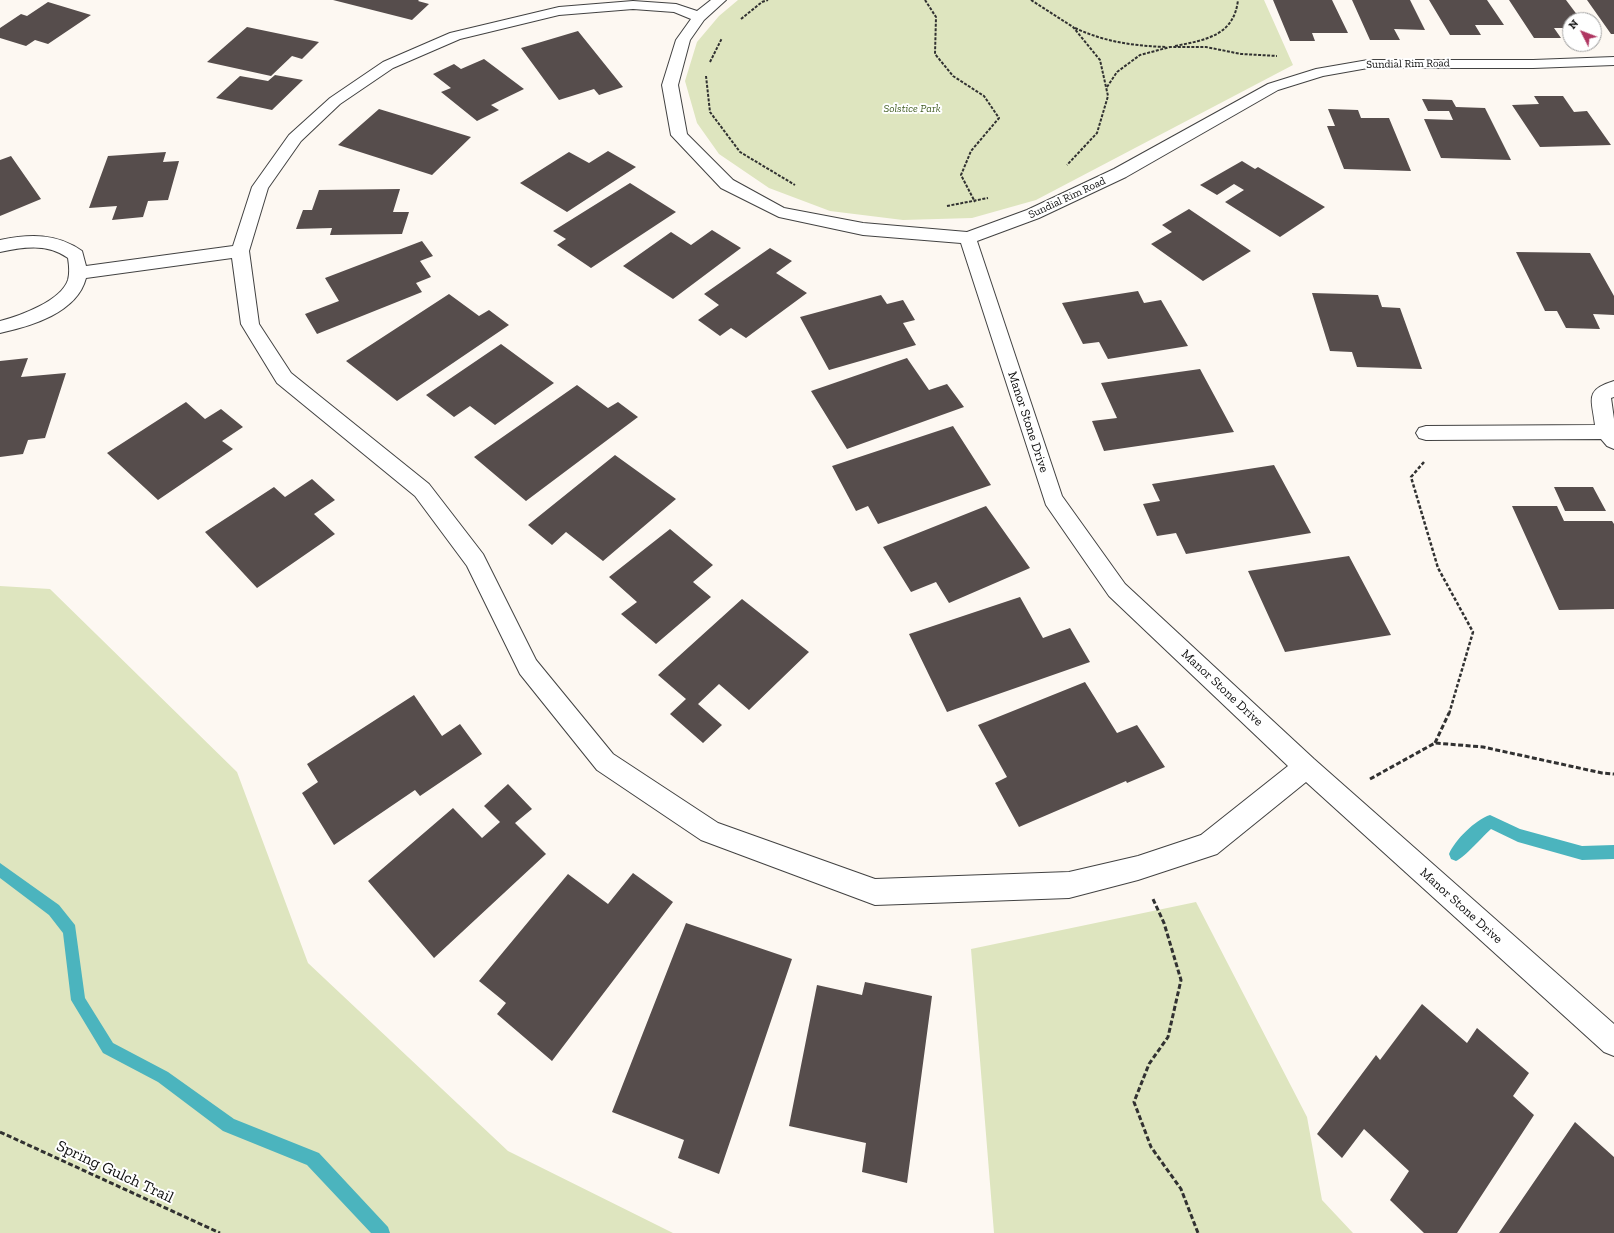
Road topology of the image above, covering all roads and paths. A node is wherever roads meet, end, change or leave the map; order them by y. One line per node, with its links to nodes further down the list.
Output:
1 (719, 0): 9 (street, Sundial Rim Road)
2 (765, 0): 7 (path)
3 (768, 0): 7 (path)
4 (925, 0): 22 (path)
5 (1031, 0): 11 (path)
6 (1238, 0): 13 (path)
7 (762, 2): 10 (path)
8 (557, 5): 9 (street); 27 (street)
9 (698, 17): 25 (street, Sundial Rim Road)
10 (740, 20)
11 (1073, 27): 13 (path); 18 (path)
12 (724, 33): 16 (path)
13 (1170, 47): 14 (path); 18 (path)
14 (1280, 57)
15 (1614, 60): 24 (street, Sundial Rim Road)
16 (708, 64)
17 (705, 71): 20 (path)
18 (1106, 87): 19 (path)
19 (1065, 167)
20 (800, 186)
21 (994, 197): 22 (path)
22 (974, 201): 23 (path); 24 (path)
23 (942, 207)
24 (992, 230): 25 (street, Sundial Rim Road)
25 (968, 238): 34 (street, Manor Stone Drive)
26 (0, 246): 28 (street)
27 (240, 252): 28 (street); 37 (street)
28 (78, 273): 29 (street)
29 (0, 327)
30 (1614, 388): 32 (street)
31 (1426, 433): 32 (street); 33 (path)
32 (1610, 437)
33 (1435, 743): 35 (path); 36 (path)
34 (1306, 767): 37 (street); 38 (street, Manor Stone Drive)
35 (1614, 774)
36 (1367, 781)
37 (1138, 868): 41 (path)
38 (1614, 1042)
39 (0, 1132): 40 (path, Spring Gulch Trail)
40 (220, 1233)
41 (1198, 1233)

